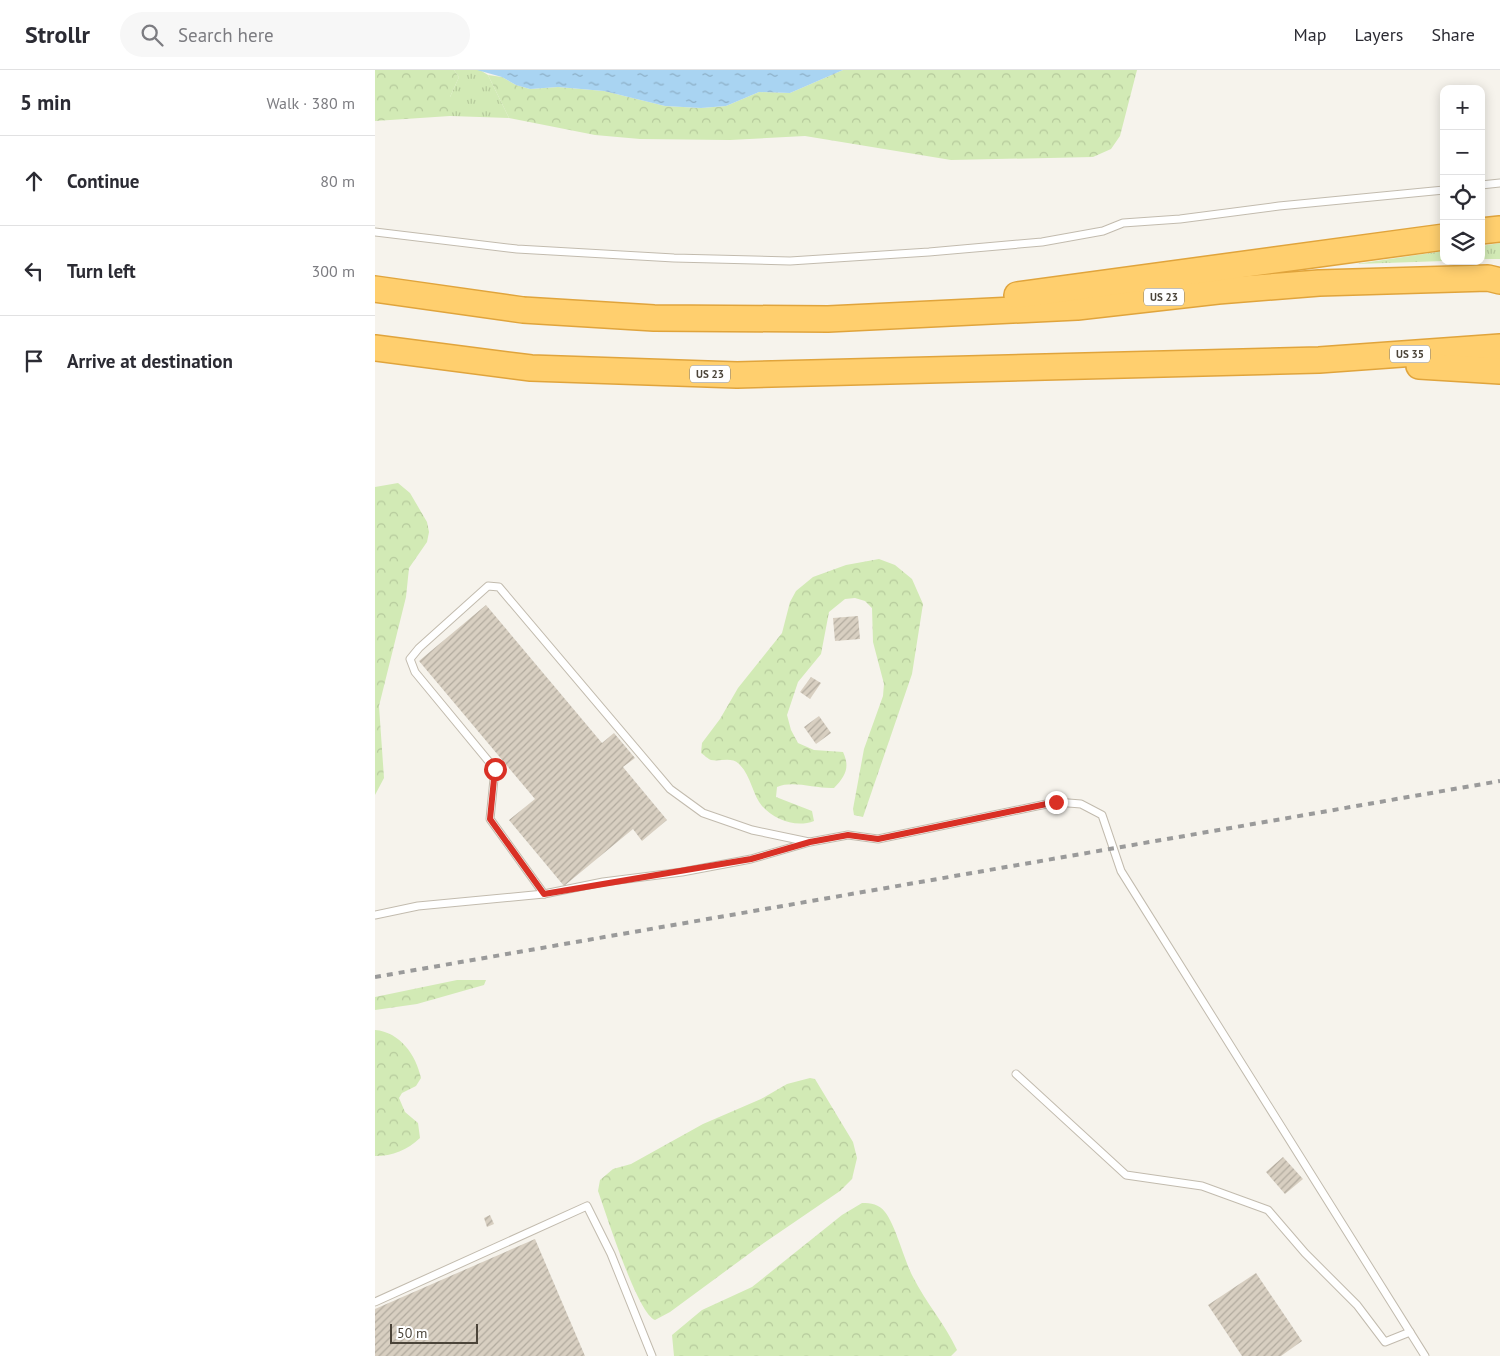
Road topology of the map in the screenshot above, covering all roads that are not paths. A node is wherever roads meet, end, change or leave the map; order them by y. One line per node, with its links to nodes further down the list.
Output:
1 (1500, 183): 2 (lane)
2 (1485, 185)
3 (1440, 190): 6 (lane)
4 (1500, 229): 5 (highway)
5 (1485, 231)
6 (375, 232)
7 (1440, 238): 10 (highway)
8 (1500, 281): 10 (highway, US 23)
9 (375, 289): 10 (highway, US 23)
10 (828, 318)
11 (375, 348): 13 (highway, US 23)
12 (1500, 348): 13 (highway, US 35)
13 (1319, 360): 14 (highway, US 23)
14 (1500, 371)
15 (810, 842): 16 (lane); 16 (lane); 20 (lane)
16 (544, 894): 17 (lane)
17 (375, 915)
18 (1016, 1074): 20 (lane)
19 (375, 1302): 21 (lane)
20 (1410, 1332): 22 (lane)
21 (653, 1356)
22 (1425, 1356)

